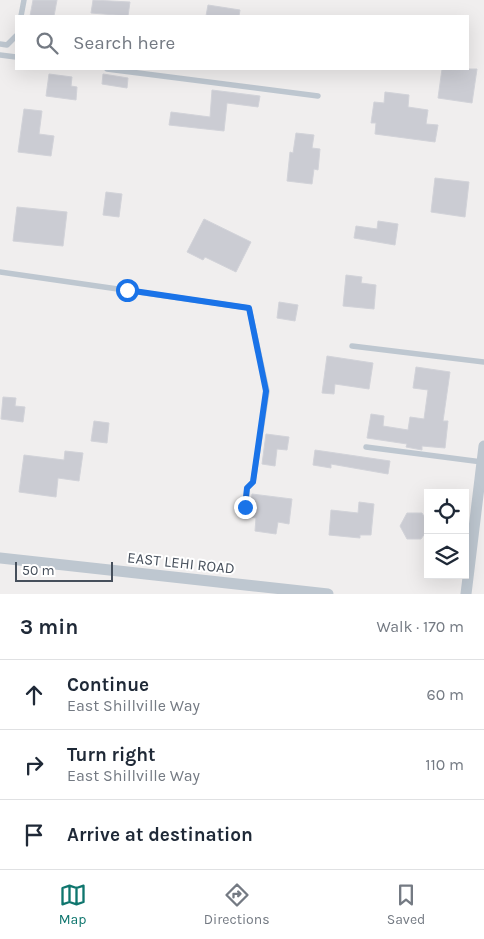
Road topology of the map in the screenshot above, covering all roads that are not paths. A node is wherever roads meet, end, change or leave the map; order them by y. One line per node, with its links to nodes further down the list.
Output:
1 (24, 0): 2 (lane)
2 (22, 15)
3 (15, 37): 4 (lane)
4 (0, 44)
5 (0, 55): 6 (lane)
6 (15, 57)
7 (115, 70): 8 (lane)
8 (318, 96)
9 (0, 272): 15 (lane)
10 (352, 346): 11 (lane)
11 (484, 362)
12 (484, 446): 14 (street)
13 (366, 447): 14 (lane)
14 (482, 462): 18 (street)
15 (245, 507)
16 (0, 558): 17 (street, EAST LEHI ROAD)
17 (328, 594)
18 (466, 594)

